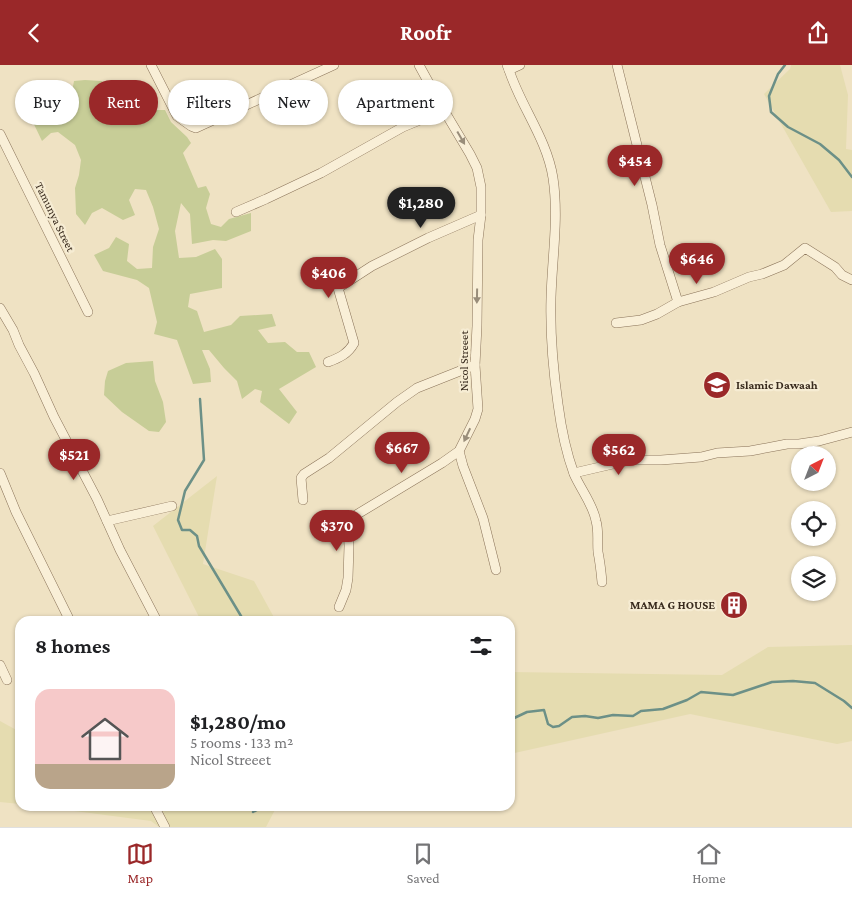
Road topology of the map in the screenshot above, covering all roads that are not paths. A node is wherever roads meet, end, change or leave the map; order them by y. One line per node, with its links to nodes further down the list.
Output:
1 (150, 65): 5 (street)
2 (419, 65): 7 (street, Nicol Streeet)
3 (520, 65): 6 (street)
4 (617, 65): 14 (street)
5 (330, 66)
6 (508, 67): 23 (street)
7 (427, 80)
8 (410, 125): 11 (street)
9 (453, 125): 12 (street, Nicol Streeet, one-way to 12)
10 (0, 134): 16 (street, Tamunya Street)
11 (236, 212)
12 (480, 215): 18 (street); 19 (street, Nicol Streeet, one-way to 19)
13 (852, 280): 14 (street)
14 (678, 303): 17 (street)
15 (0, 308): 26 (street)
16 (88, 312)
17 (616, 323)
18 (328, 362)
19 (475, 365): 21 (street, Nicol Streeet, one-way to 21); 24 (street)
20 (852, 431): 23 (street)
21 (459, 451): 27 (street); 29 (street, Nicol Streeet)
22 (0, 473): 30 (street)
23 (574, 473): 28 (street)
24 (302, 499)
25 (172, 506): 26 (street)
26 (107, 521): 31 (street)
27 (496, 570)
28 (602, 581)
29 (339, 607)
30 (68, 616)
31 (153, 616)
32 (0, 665): 33 (street)
33 (8, 680)
34 (157, 811): 35 (street)
35 (165, 827)

